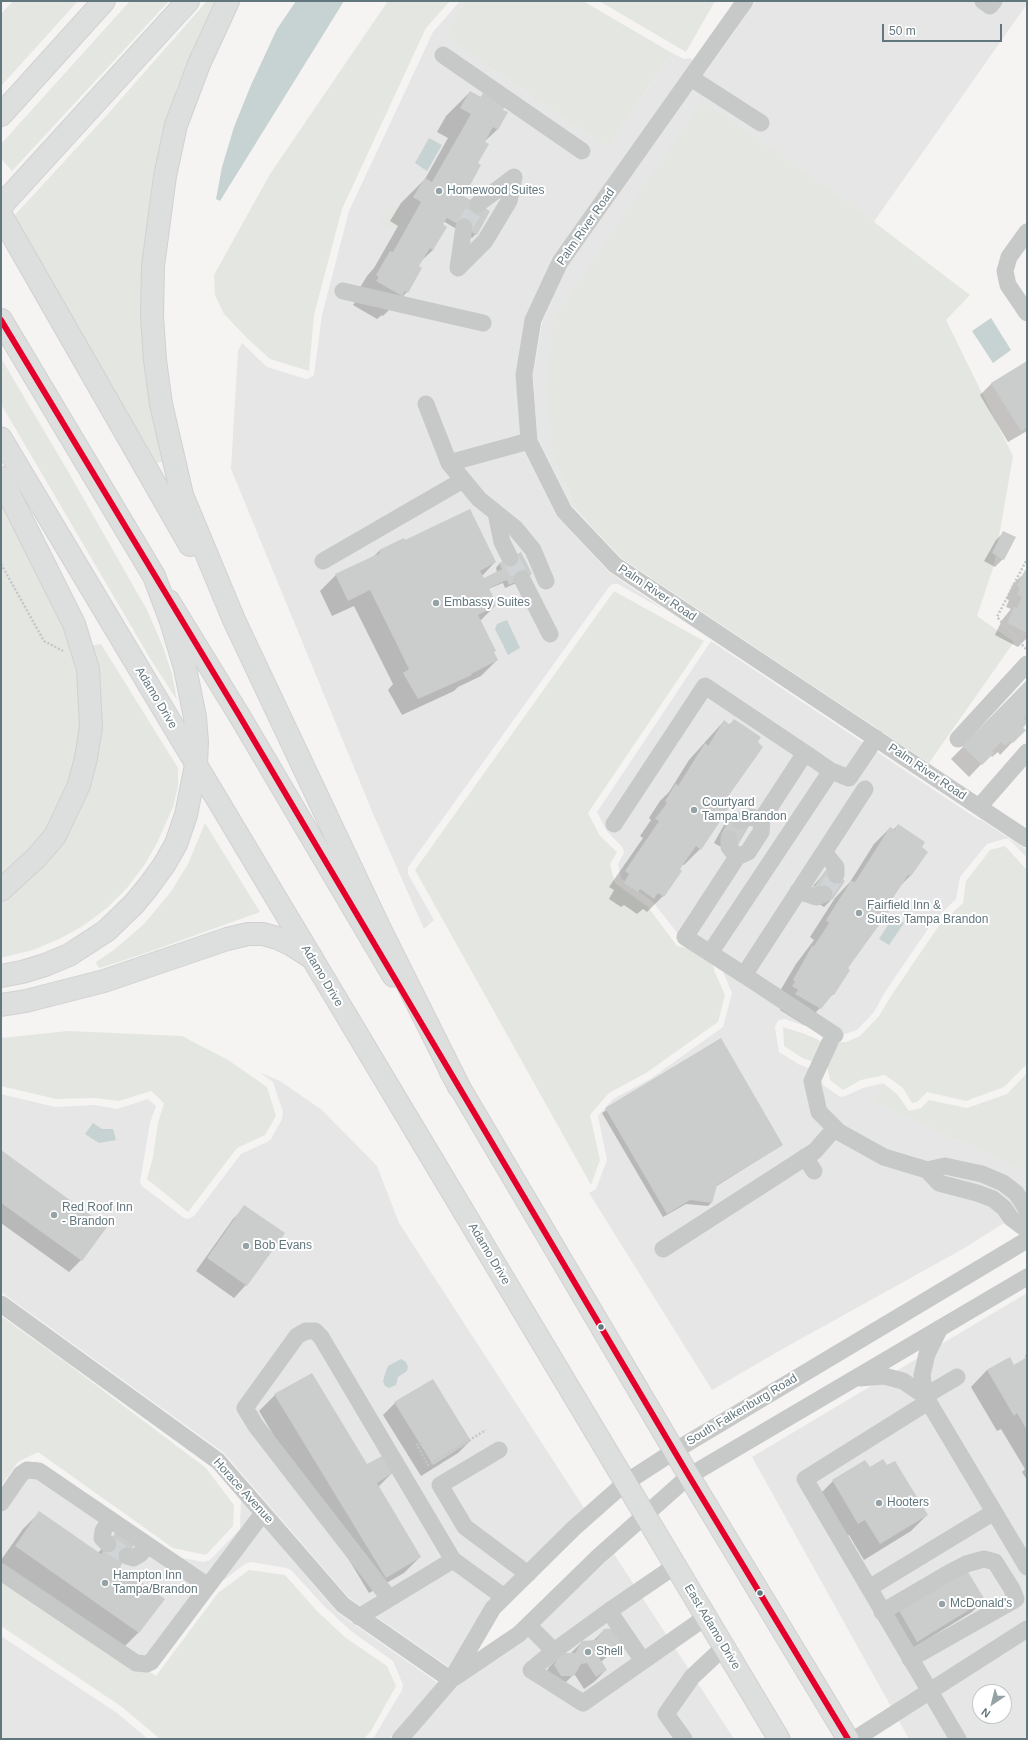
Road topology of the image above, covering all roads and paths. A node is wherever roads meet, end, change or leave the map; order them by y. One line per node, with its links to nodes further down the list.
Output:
1 (104, 1): 9 (highway)
2 (188, 1): 13 (highway)
3 (228, 1): 35 (highway)
4 (745, 1): 8 (street, Palm River Road)
5 (983, 1): 6 (street)
6 (994, 1)
7 (443, 55): 11 (street)
8 (691, 78): 10 (street); 23 (street, Palm River Road)
9 (1, 115)
10 (761, 123)
11 (582, 151)
12 (478, 204): 15 (street)
13 (1, 206)
14 (1, 216): 35 (highway)
15 (464, 228)
16 (1027, 232): 18 (street)
17 (343, 291): 20 (street)
18 (1027, 313)
19 (1, 320): 32 (highway)
20 (483, 323)
21 (426, 404): 24 (street)
22 (1, 438): 44 (main road, Adamo Drive)
23 (529, 441): 24 (street); 40 (street, Palm River Road)
24 (449, 463): 26 (street)
25 (1, 478): 56 (highway)
26 (464, 480): 27 (street); 29 (street)
27 (496, 513): 28 (street); 34 (street)
28 (510, 558)
29 (323, 560)
30 (1027, 560): 37 (path)
31 (1, 564): 38 (path)
32 (154, 576): 44 (highway); 64 (main road)
33 (522, 579): 36 (street)
34 (546, 581)
35 (234, 620): 64 (highway)
36 (550, 634)
37 (1027, 651)
38 (69, 654)
39 (1027, 664): 41 (street)
40 (876, 738): 45 (street); 47 (street, Palm River Road)
41 (958, 739)
42 (1027, 752): 47 (street)
43 (805, 753): 45 (street); 48 (street); 50 (street)
44 (196, 765): 60 (main road, Adamo Drive); 62 (highway)
45 (831, 771): 59 (street)
46 (865, 789): 53 (street)
47 (979, 807): 52 (street, Palm River Road)
48 (762, 819): 49 (street); 54 (street)
49 (741, 821)
50 (614, 824)
51 (729, 839): 54 (street)
52 (1027, 839)
53 (824, 852): 55 (street); 57 (street)
54 (737, 857): 59 (street)
55 (836, 875)
56 (1, 890)
57 (798, 891): 58 (street); 61 (street)
58 (824, 894)
59 (710, 953): 61 (street)
60 (311, 957): 63 (highway); 84 (main road, Adamo Drive)
61 (744, 975): 65 (street)
62 (1, 976)
63 (1, 1005)
64 (459, 1087): 82 (main road)
65 (835, 1128): 66 (street); 67 (street)
66 (805, 1157): 68 (street); 72 (street)
67 (927, 1170): 69 (street); 70 (street)
68 (814, 1172)
69 (1027, 1210)
70 (1027, 1230)
71 (1027, 1240): 82 (street, South Falkenburg Road)
72 (663, 1248)
73 (1027, 1277): 75 (street, South Falkenburg Road)
74 (1, 1304): 87 (street, Horace Avenue)
75 (940, 1328): 77 (street, South Falkenburg Road); 78 (street)
76 (957, 1376): 78 (street)
77 (855, 1378): 78 (street); 83 (street, South Falkenburg Road)
78 (926, 1399): 86 (street); 99 (street)
79 (486, 1430): 80 (path)
80 (422, 1442)
81 (499, 1450): 97 (street)
82 (676, 1450): 83 (main road); 84 (street, South Falkenburg Road)
83 (690, 1476): 88 (street, South Falkenburg Road); 118 (main road)
84 (625, 1483): 88 (main road, Adamo Drive); 97 (street, South Falkenburg Road)
85 (1, 1503): 89 (street)
86 (994, 1512): 95 (street); 99 (street)
87 (263, 1513): 98 (street); 105 (street, Horace Avenue)
88 (644, 1514): 94 (main road, East Adamo Drive); 107 (street, South Falkenburg Road)
89 (110, 1519): 90 (street); 91 (street)
90 (108, 1544)
91 (148, 1545): 92 (street); 98 (street)
92 (127, 1556)
93 (453, 1560): 100 (street); 102 (street); 102 (street)
94 (675, 1566): 103 (street); 106 (main road, East Adamo Drive)
95 (1027, 1567)
96 (1, 1572): 98 (street)
97 (528, 1574): 100 (street, South Falkenburg Road)
98 (208, 1586)
99 (869, 1588): 104 (street)
100 (504, 1596): 113 (street, South Falkenburg Road)
101 (1022, 1597): 104 (street); 111 (street)
102 (389, 1598): 105 (street)
103 (609, 1611): 110 (street); 112 (street)
104 (882, 1612): 111 (street)
105 (360, 1617): 113 (street, Horace Avenue)
106 (706, 1617): 109 (main road, East Adamo Drive); 112 (street)
107 (528, 1625): 110 (street); 113 (street, South Falkenburg Road)
108 (1027, 1629): 114 (street)
109 (724, 1647): 116 (street); 117 (main road, East Adamo Drive)
110 (554, 1651): 112 (street)
111 (910, 1659): 114 (street)
112 (643, 1662)
113 (451, 1680): 115 (street, South Falkenburg Road)
114 (929, 1691): 119 (street); 120 (street)
115 (400, 1739)
116 (684, 1739)
117 (779, 1739)
118 (848, 1739)
119 (855, 1739)
120 (958, 1739)

